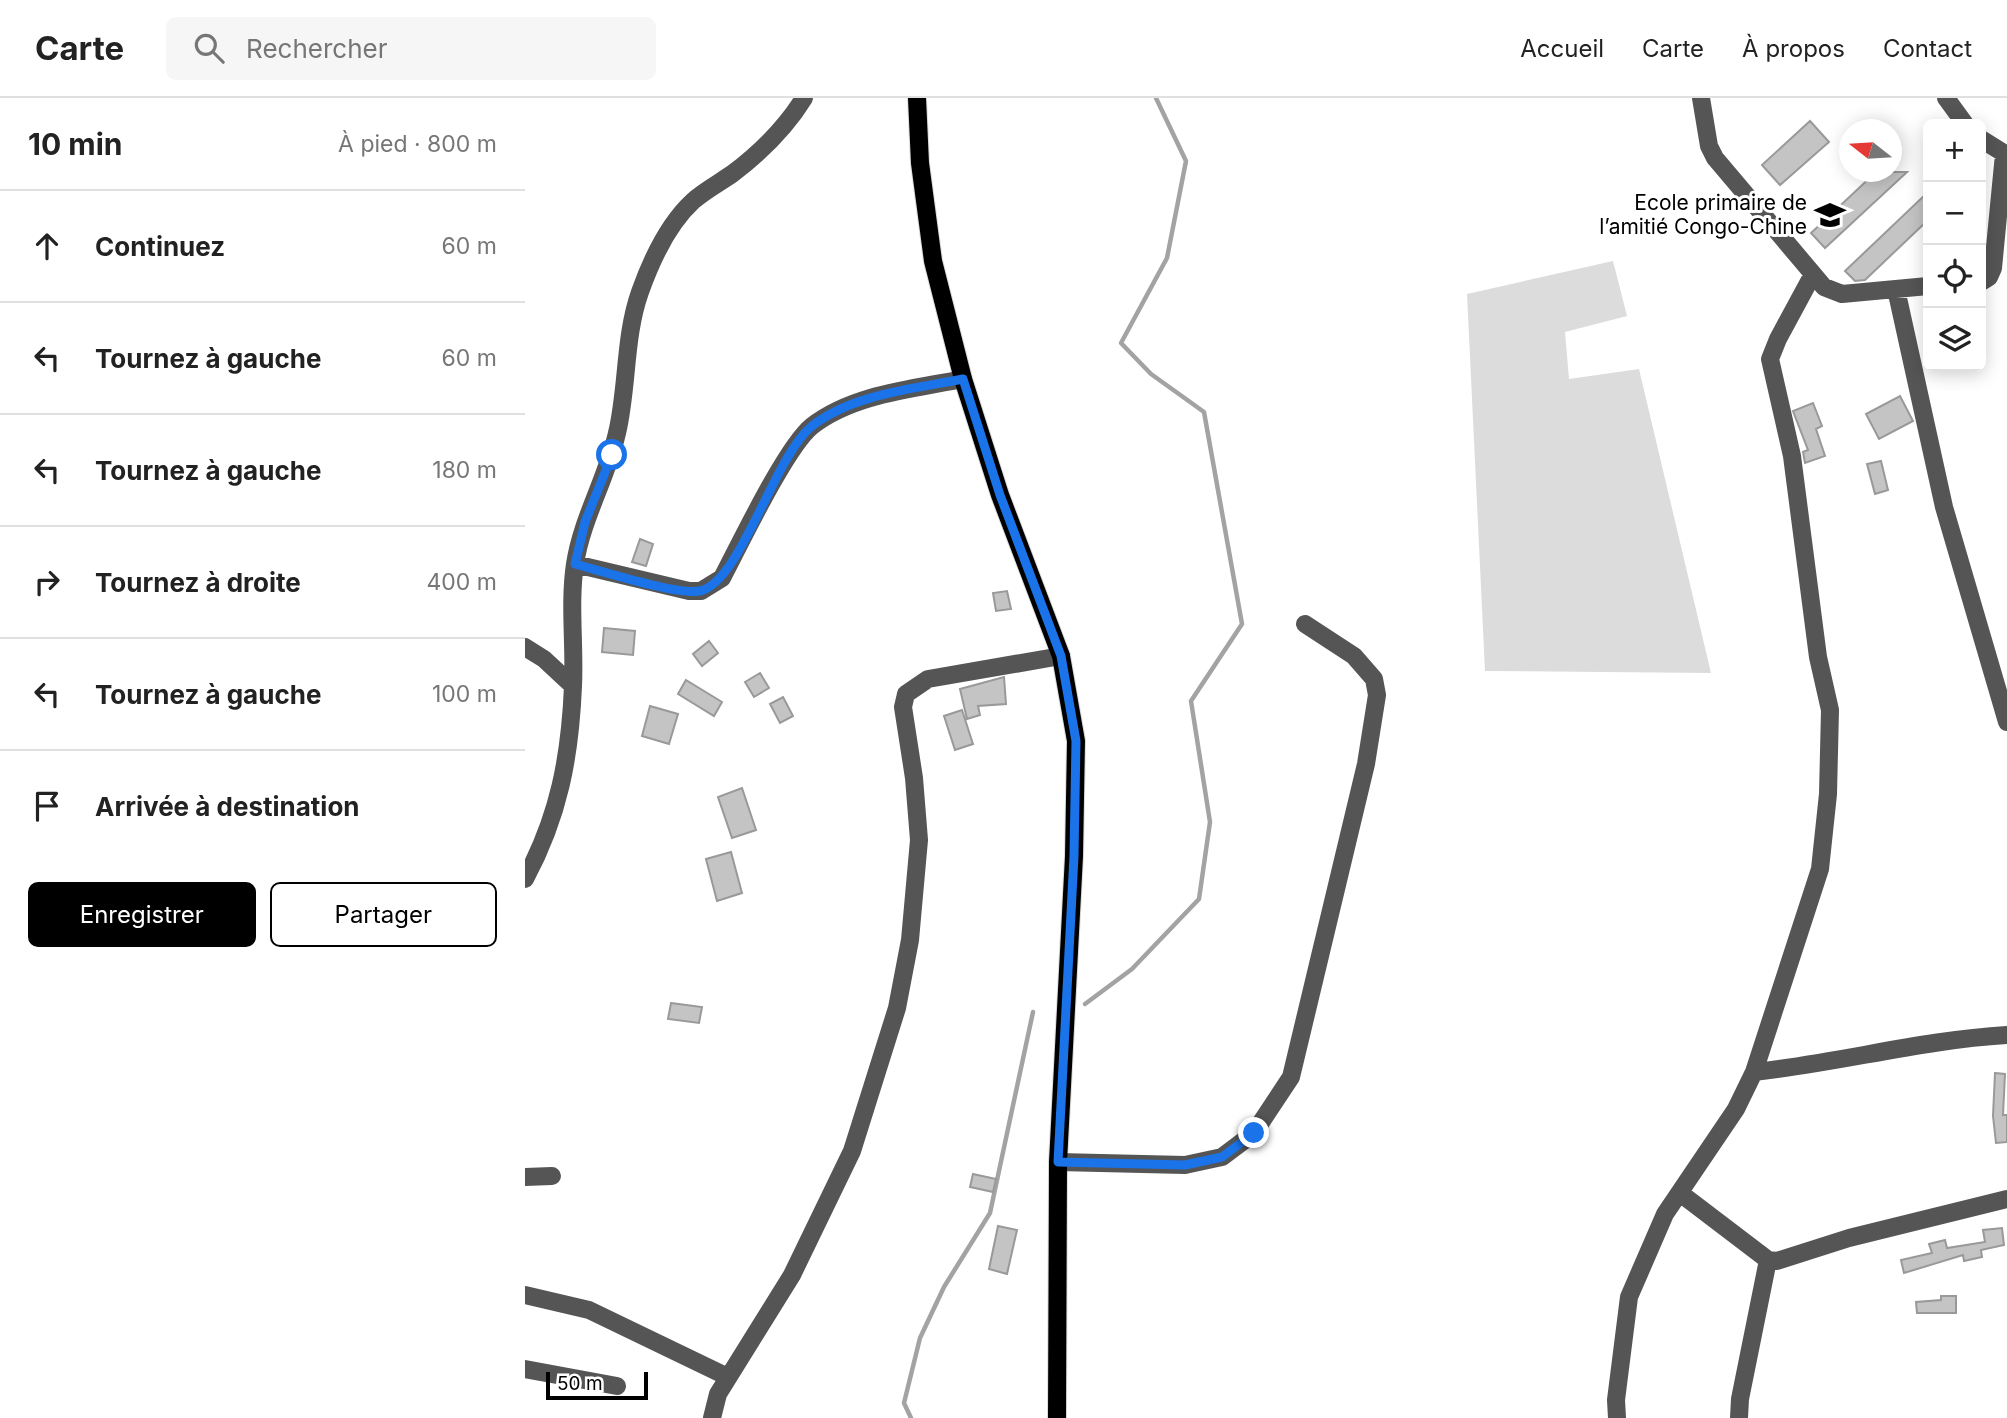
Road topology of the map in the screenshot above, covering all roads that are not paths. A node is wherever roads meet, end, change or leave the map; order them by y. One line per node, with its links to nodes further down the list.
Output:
1 (804, 98): 13 (street)
2 (917, 98): 12 (main road)
3 (1701, 98): 8 (street)
4 (1946, 98): 5 (street)
5 (1961, 119)
6 (1986, 142): 7 (street)
7 (2006, 154): 9 (street)
8 (1812, 276): 11 (street); 21 (street)
9 (1986, 279)
10 (1923, 286): 11 (street)
11 (1896, 289): 18 (street)
12 (963, 379): 13 (street); 16 (main road)
13 (575, 564): 17 (street)
14 (1305, 624): 22 (street)
15 (525, 648): 17 (street)
16 (1061, 656): 22 (main road); 30 (street)
17 (573, 686): 19 (street)
18 (2007, 722)
19 (525, 879)
20 (2007, 1035): 21 (street)
21 (1755, 1072): 25 (street)
22 (1058, 1162): 33 (main road)
23 (552, 1176): 24 (street)
24 (525, 1177)
25 (1680, 1193): 27 (street); 34 (street)
26 (2007, 1199): 27 (street)
27 (1768, 1260): 35 (street)
28 (525, 1296): 30 (street)
29 (525, 1369): 31 (street)
30 (727, 1377): 32 (street)
31 (617, 1386)
32 (712, 1418)
33 (1057, 1418)
34 (1617, 1418)
35 (1739, 1418)

